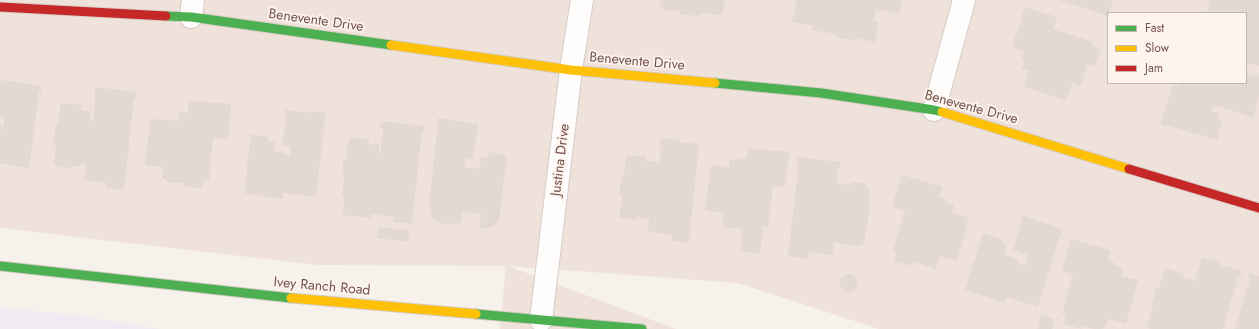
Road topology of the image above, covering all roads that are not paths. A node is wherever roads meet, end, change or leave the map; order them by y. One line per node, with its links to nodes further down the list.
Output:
1 (582, 0): 5 (street, Justina Drive)
2 (964, 0): 6 (street)
3 (0, 7): 4 (street, Benevente Drive)
4 (192, 9): 5 (street, Benevente Drive)
5 (571, 70): 6 (street, Benevente Drive); 9 (street, Justina Drive)
6 (934, 110): 7 (street, Benevente Drive)
7 (1259, 208)
8 (0, 266): 9 (street, Ivey Ranch Road)
9 (542, 320): 10 (street, Ivey Ranch Road)
10 (642, 329)

